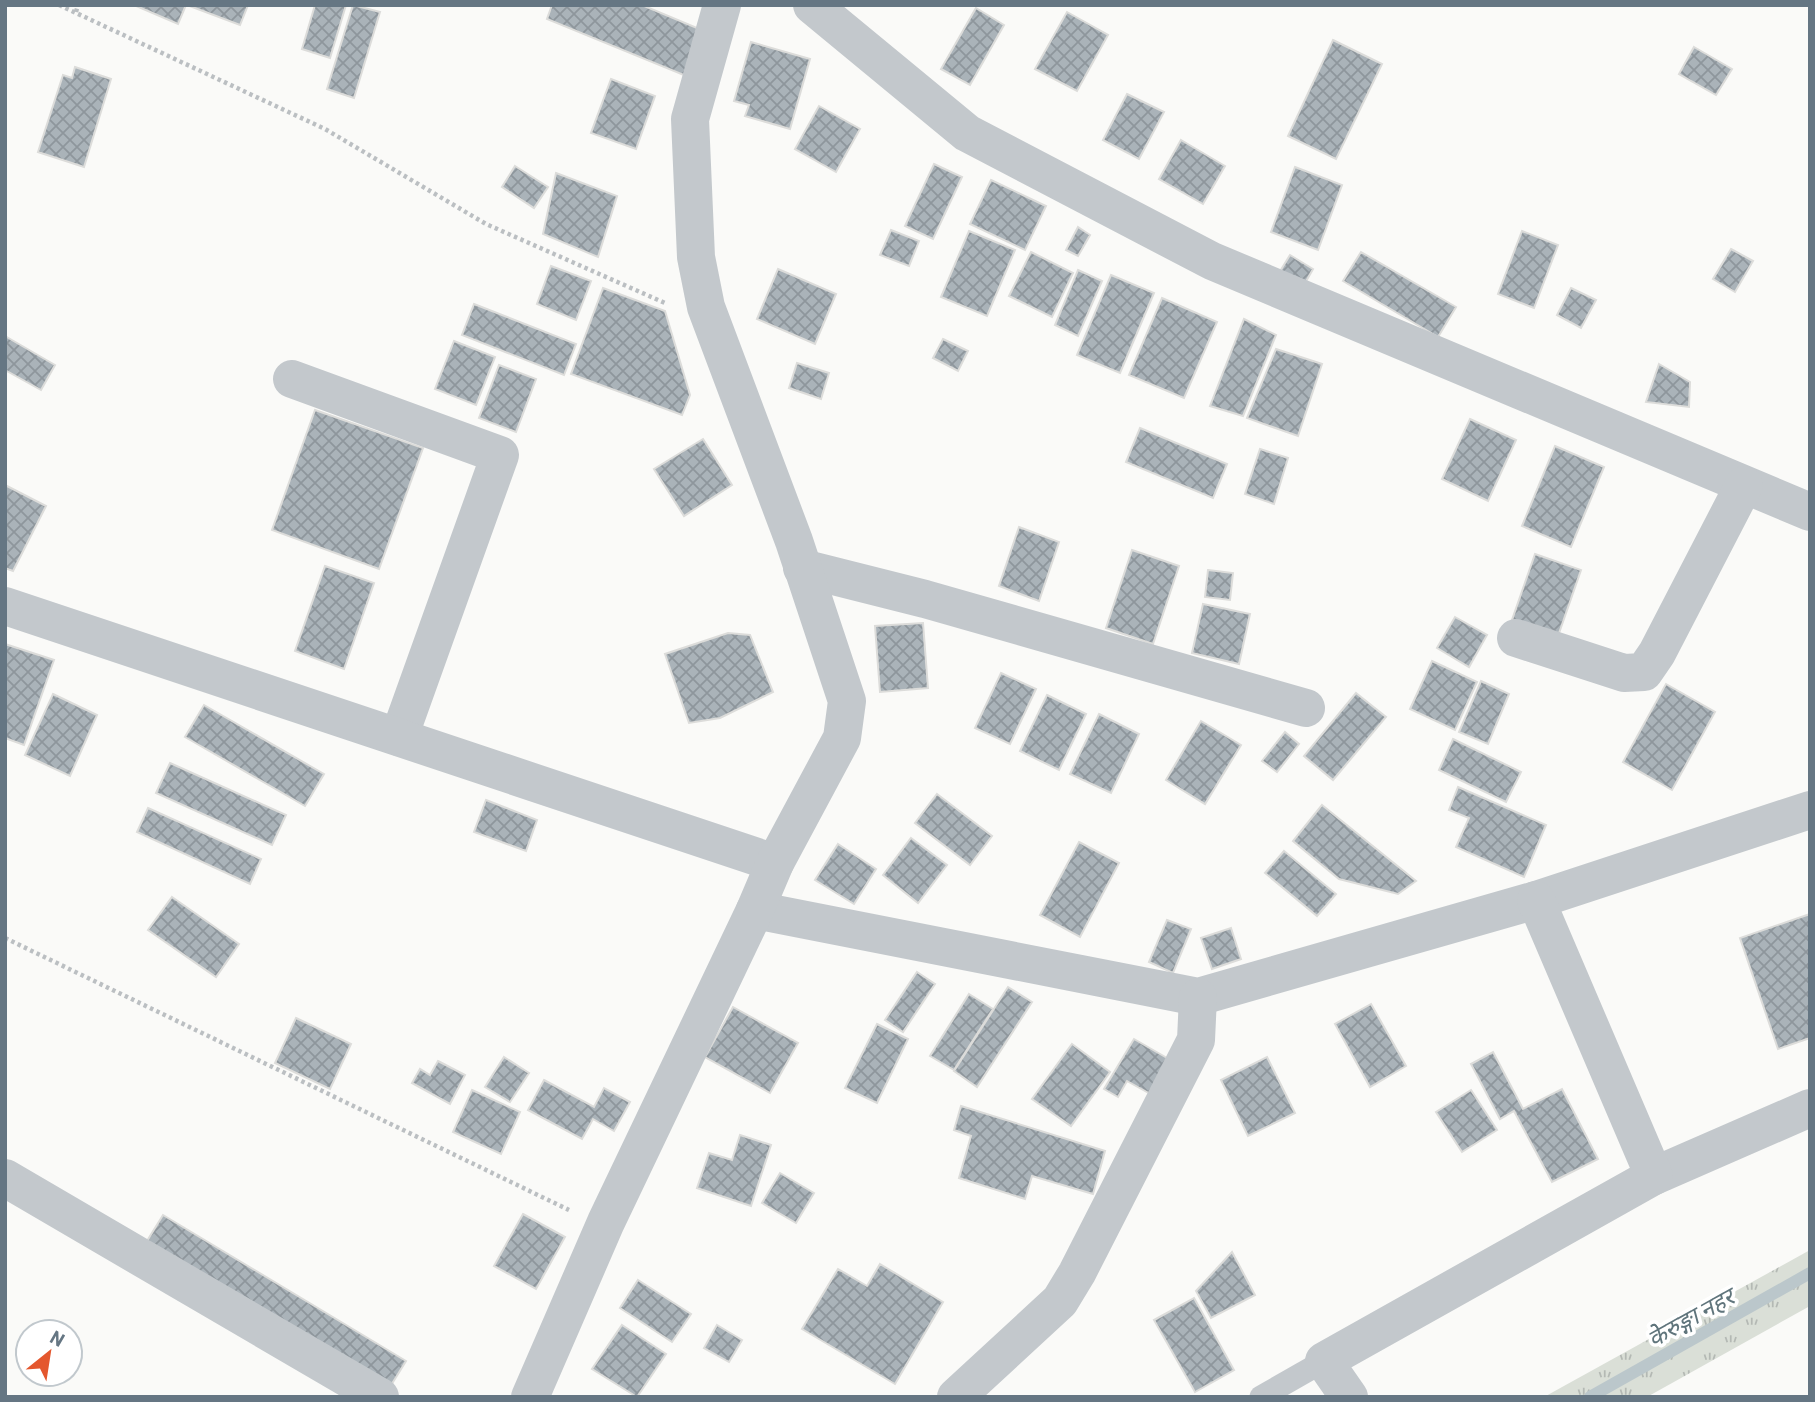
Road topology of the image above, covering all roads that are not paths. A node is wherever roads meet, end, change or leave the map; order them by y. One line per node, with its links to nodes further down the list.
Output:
1 (722, 5): 6 (street)
2 (812, 5): 4 (street)
3 (292, 379): 10 (street)
4 (1744, 485): 5 (street); 8 (street)
5 (1810, 512)
6 (802, 568): 9 (street); 12 (street)
7 (5, 606): 10 (street)
8 (1516, 638)
9 (1306, 708)
10 (400, 737): 12 (street)
11 (1810, 810): 13 (street)
12 (775, 863): 14 (street)
13 (1536, 900): 15 (street); 17 (street)
14 (755, 910): 15 (street); 21 (street)
15 (1198, 998): 22 (street)
16 (1810, 1108): 17 (street)
17 (1654, 1176): 19 (street)
18 (5, 1178): 20 (street)
19 (1324, 1361): 23 (lane); 24 (street)
20 (380, 1397)
21 (530, 1397)
22 (956, 1397)
23 (1261, 1397)
24 (1349, 1397)

